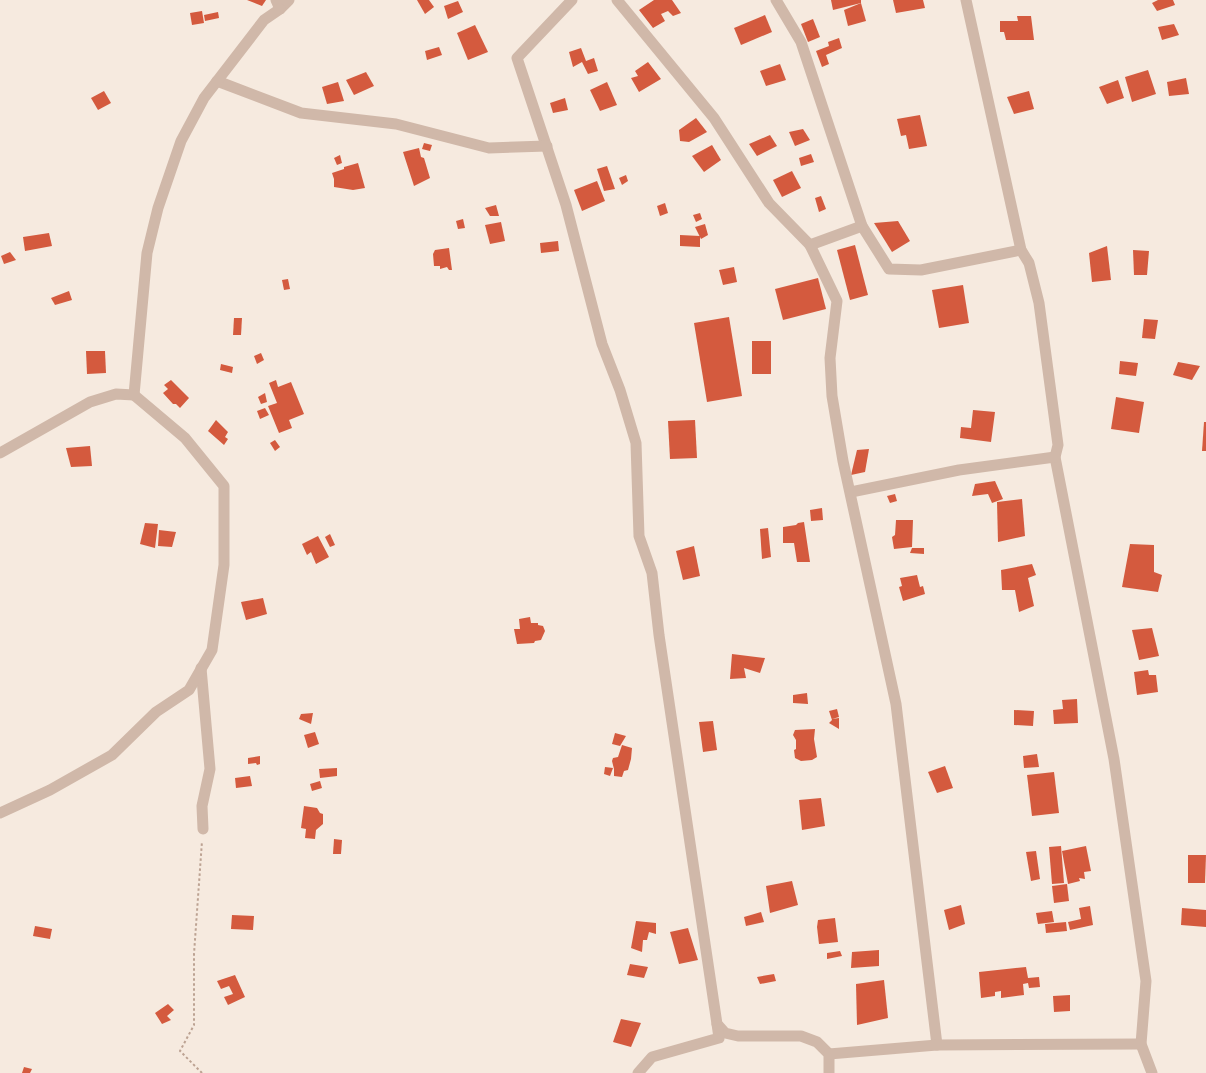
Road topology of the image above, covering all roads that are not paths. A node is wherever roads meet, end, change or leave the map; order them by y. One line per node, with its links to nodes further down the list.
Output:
1 (289, 0): 6 (street)
2 (572, 0): 8 (street)
3 (617, 0): 10 (street)
4 (776, 0): 9 (street)
5 (966, 0): 11 (street)
6 (278, 4): 7 (street)
7 (217, 81): 8 (street); 12 (street)
8 (547, 146): 19 (street)
9 (862, 226): 10 (street); 11 (street)
10 (810, 245): 15 (street)
11 (1021, 250): 14 (street)
12 (134, 396): 13 (street); 16 (street)
13 (0, 453)
14 (1055, 457): 15 (street); 20 (street)
15 (851, 492): 21 (street)
16 (201, 668): 17 (street); 18 (street)
17 (0, 813)
18 (203, 829)
19 (717, 1024): 22 (street); 23 (street)
20 (1142, 1044): 21 (street); 25 (street)
21 (937, 1045): 22 (street)
22 (829, 1054): 24 (street)
23 (638, 1073)
24 (829, 1073)
25 (1152, 1073)

